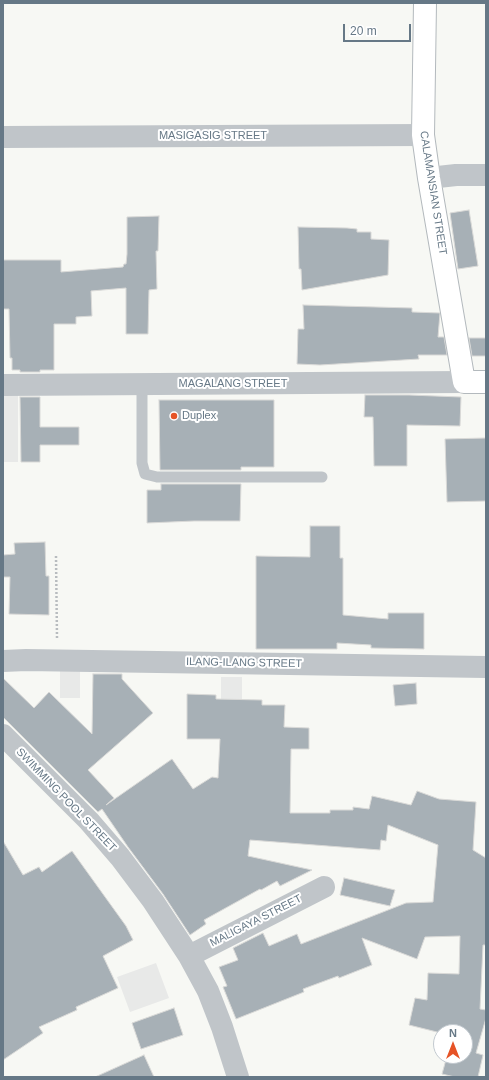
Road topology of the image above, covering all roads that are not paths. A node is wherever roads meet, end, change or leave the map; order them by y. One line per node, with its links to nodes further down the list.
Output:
1 (424, 3): 2 (street, CALAMANSIAN STREET)
2 (423, 135): 3 (street, MASIGASIG STREET); 5 (street, CALAMANSIAN STREET)
3 (3, 136)
4 (486, 175): 5 (street)
5 (429, 178): 6 (street, CALAMANSIAN STREET)
6 (464, 382): 7 (street); 9 (street, MAGALANG STREET)
7 (486, 382)
8 (3, 385): 9 (street, MAGALANG STREET)
9 (142, 385): 10 (lane)
10 (322, 477)
11 (3, 660): 12 (street, ILANG-ILANG STREET)
12 (486, 667)
13 (3, 735): 15 (street, SWIMMING POOL STREET)
14 (324, 887): 15 (street, MALIGAYA STREET)
15 (189, 956): 16 (street, SWIMMING POOL STREET)
16 (238, 1077)

